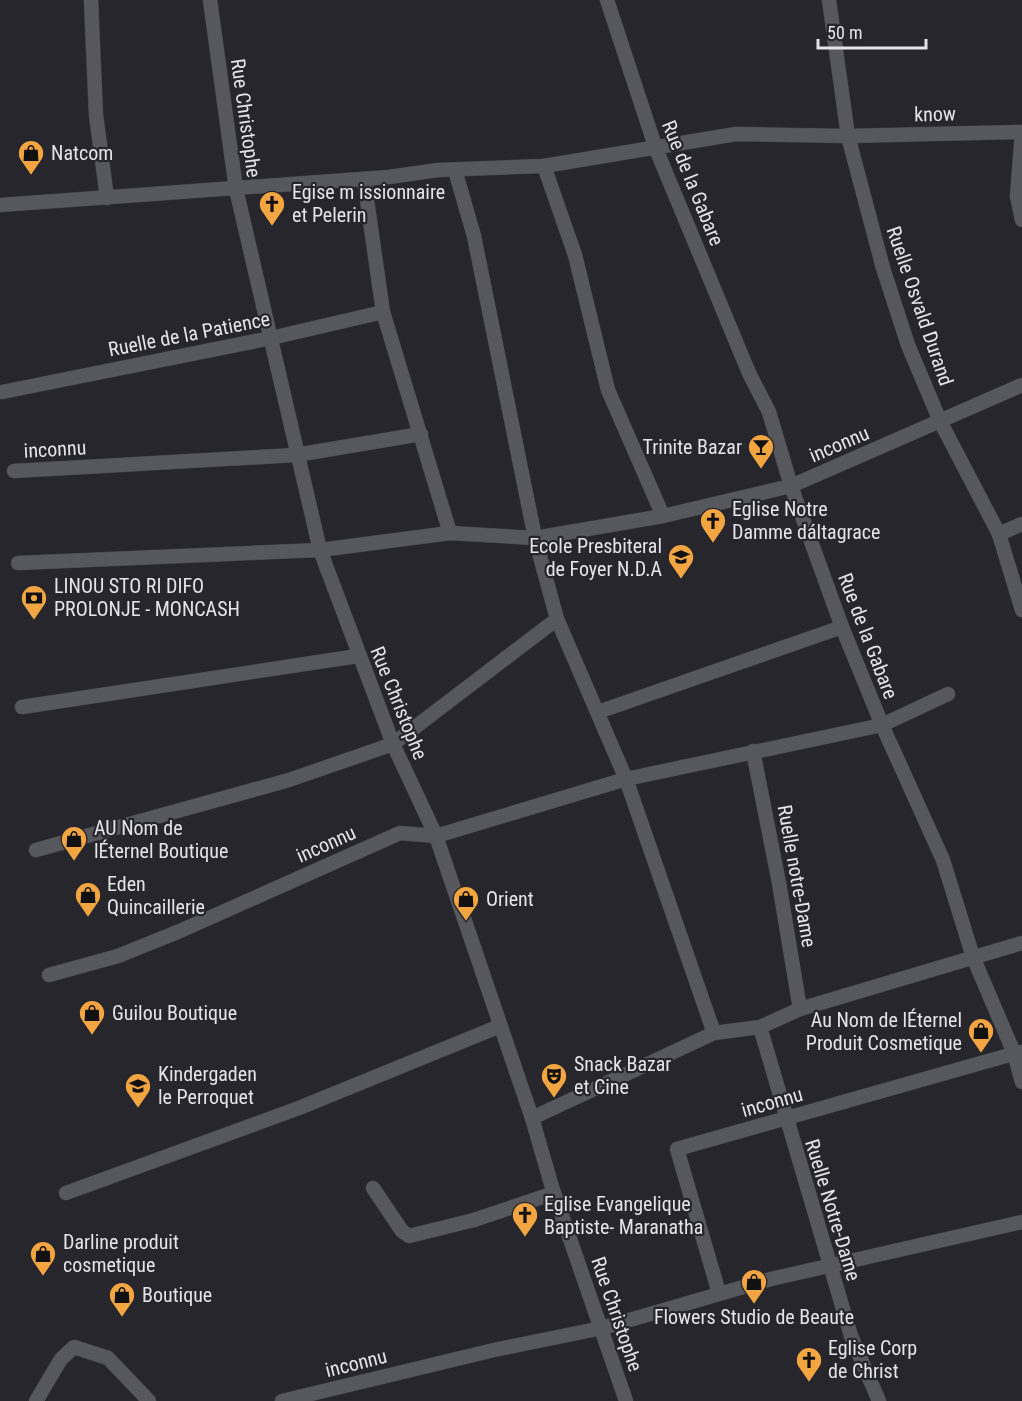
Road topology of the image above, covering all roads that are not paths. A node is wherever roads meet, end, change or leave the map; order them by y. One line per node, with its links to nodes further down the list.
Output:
1 (91, 0): 12 (street)
2 (210, 0): 11 (street, Rue Christophe)
3 (607, 0): 7 (street, Rue de la Gabare)
4 (829, 0): 6 (street, Ruelle Osvald Durand)
5 (1022, 132): 6 (street, know); 14 (street)
6 (848, 136): 7 (street); 19 (street, Ruelle Osvald Durand)
7 (656, 149): 8 (street); 23 (street, Rue de la Gabare)
8 (544, 166): 9 (street); 24 (street)
9 (455, 170): 10 (street); 28 (street)
10 (364, 179): 11 (street); 15 (street)
11 (236, 189): 12 (street); 16 (street, Rue Christophe)
12 (106, 198): 13 (street)
13 (0, 205)
14 (1022, 220)
15 (383, 312): 16 (street, Ruelle de la Patience); 20 (street)
16 (271, 338): 18 (street, Ruelle de la Patience); 21 (street, Rue Christophe)
17 (1022, 385): 19 (street, inconnu)
18 (2, 392)
19 (940, 421): 23 (street, inconnu); 27 (street, Ruelle Osvald Durand)
20 (421, 434): 21 (street, inconnu); 26 (street)
21 (296, 455): 22 (street, inconnu); 29 (street, Rue Christophe)
22 (14, 471)
23 (790, 486): 24 (street, inconnu); 33 (street, Rue de la Gabare)
24 (663, 516): 28 (street, inconnu)
25 (1022, 524): 27 (street)
26 (450, 533): 28 (street, inconnu); 29 (street, inconnu)
27 (999, 534): 31 (street, Ruelle Osvald Durand)
28 (535, 538): 32 (street)
29 (320, 550): 30 (street, inconnu); 34 (street, Rue Christophe)
30 (18, 563)
31 (1022, 610)
32 (558, 619): 37 (street); 39 (street)
33 (842, 627): 37 (street); 38 (street, Rue de la Gabare)
34 (358, 656): 36 (street); 39 (street, Rue Christophe)
35 (948, 694): 38 (street, inconnu)
36 (22, 707)
37 (598, 712): 41 (street)
38 (882, 725): 40 (street, inconnu); 45 (street, Rue de la Gabare)
39 (393, 744): 42 (street, Rue Christophe); 43 (street)
40 (753, 751): 41 (street, inconnu); 47 (street, Ruelle notre-Dame)
41 (626, 779): 42 (street, inconnu); 50 (street)
42 (436, 836): 46 (street, inconnu); 48 (street, Rue Christophe)
43 (36, 850)
44 (1022, 943): 45 (street)
45 (973, 957): 47 (street); 51 (street, Rue de la Gabare)
46 (49, 975)
47 (800, 1010): 49 (street)
48 (500, 1026): 53 (street, Rue Christophe); 56 (street)
49 (760, 1027): 50 (street); 54 (street, Ruelle Notre-Dame)
50 (714, 1033): 53 (street)
51 (1018, 1052): 52 (street, Rue de la Gabare); 54 (street, inconnu)
52 (1022, 1082)
53 (532, 1118): 57 (street, Rue Christophe)
54 (785, 1118): 59 (street, Ruelle Notre-Dame); 60 (street, inconnu)
55 (373, 1188): 57 (street)
56 (66, 1192)
57 (554, 1193): 61 (street, Rue Christophe)
58 (1022, 1222): 59 (street, inconnu)
59 (830, 1266): 60 (street, inconnu); 66 (street, Ruelle Notre-Dame)
60 (719, 1293): 61 (street, inconnu)
61 (602, 1328): 64 (street, inconnu); 65 (street, Rue Christophe)
62 (36, 1401): 63 (street)
63 (149, 1401)
64 (282, 1401)
65 (626, 1401)
66 (879, 1401)

